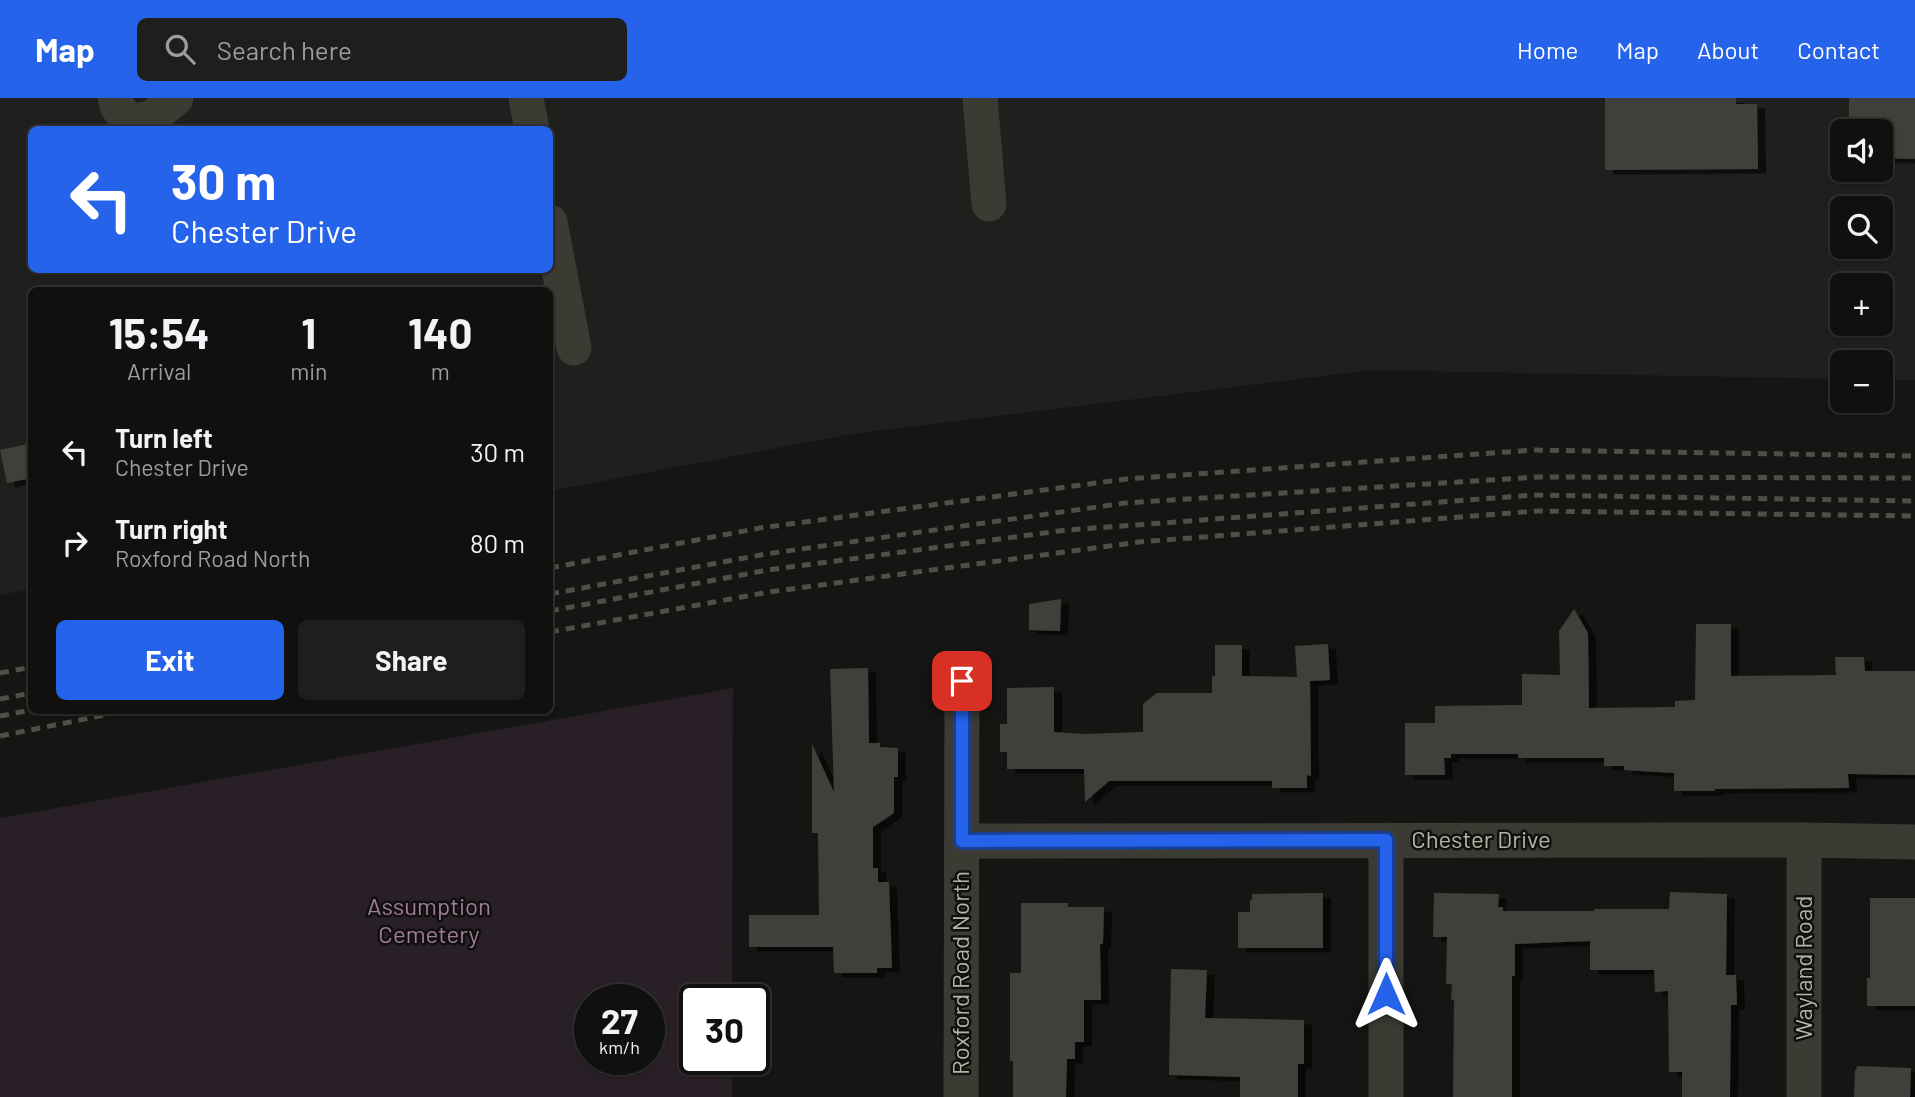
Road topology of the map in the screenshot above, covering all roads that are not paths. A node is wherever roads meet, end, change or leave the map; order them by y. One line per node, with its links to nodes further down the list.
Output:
1 (115, 98): 2 (street)
2 (176, 98)
3 (526, 98): 5 (street)
4 (980, 98): 6 (street)
5 (531, 126)
6 (989, 204)
7 (553, 238): 8 (street)
8 (574, 348)
9 (962, 681): 12 (street, Roxford Road North)
10 (1386, 840): 11 (street, Chester Drive); 12 (street, Chester Drive); 15 (street)
11 (1804, 840): 13 (street, Chester Drive); 16 (street, Wayland Road)
12 (962, 841): 14 (street, Roxford Road North)
13 (1915, 842)
14 (961, 1097)
15 (1386, 1097)
16 (1804, 1097)

